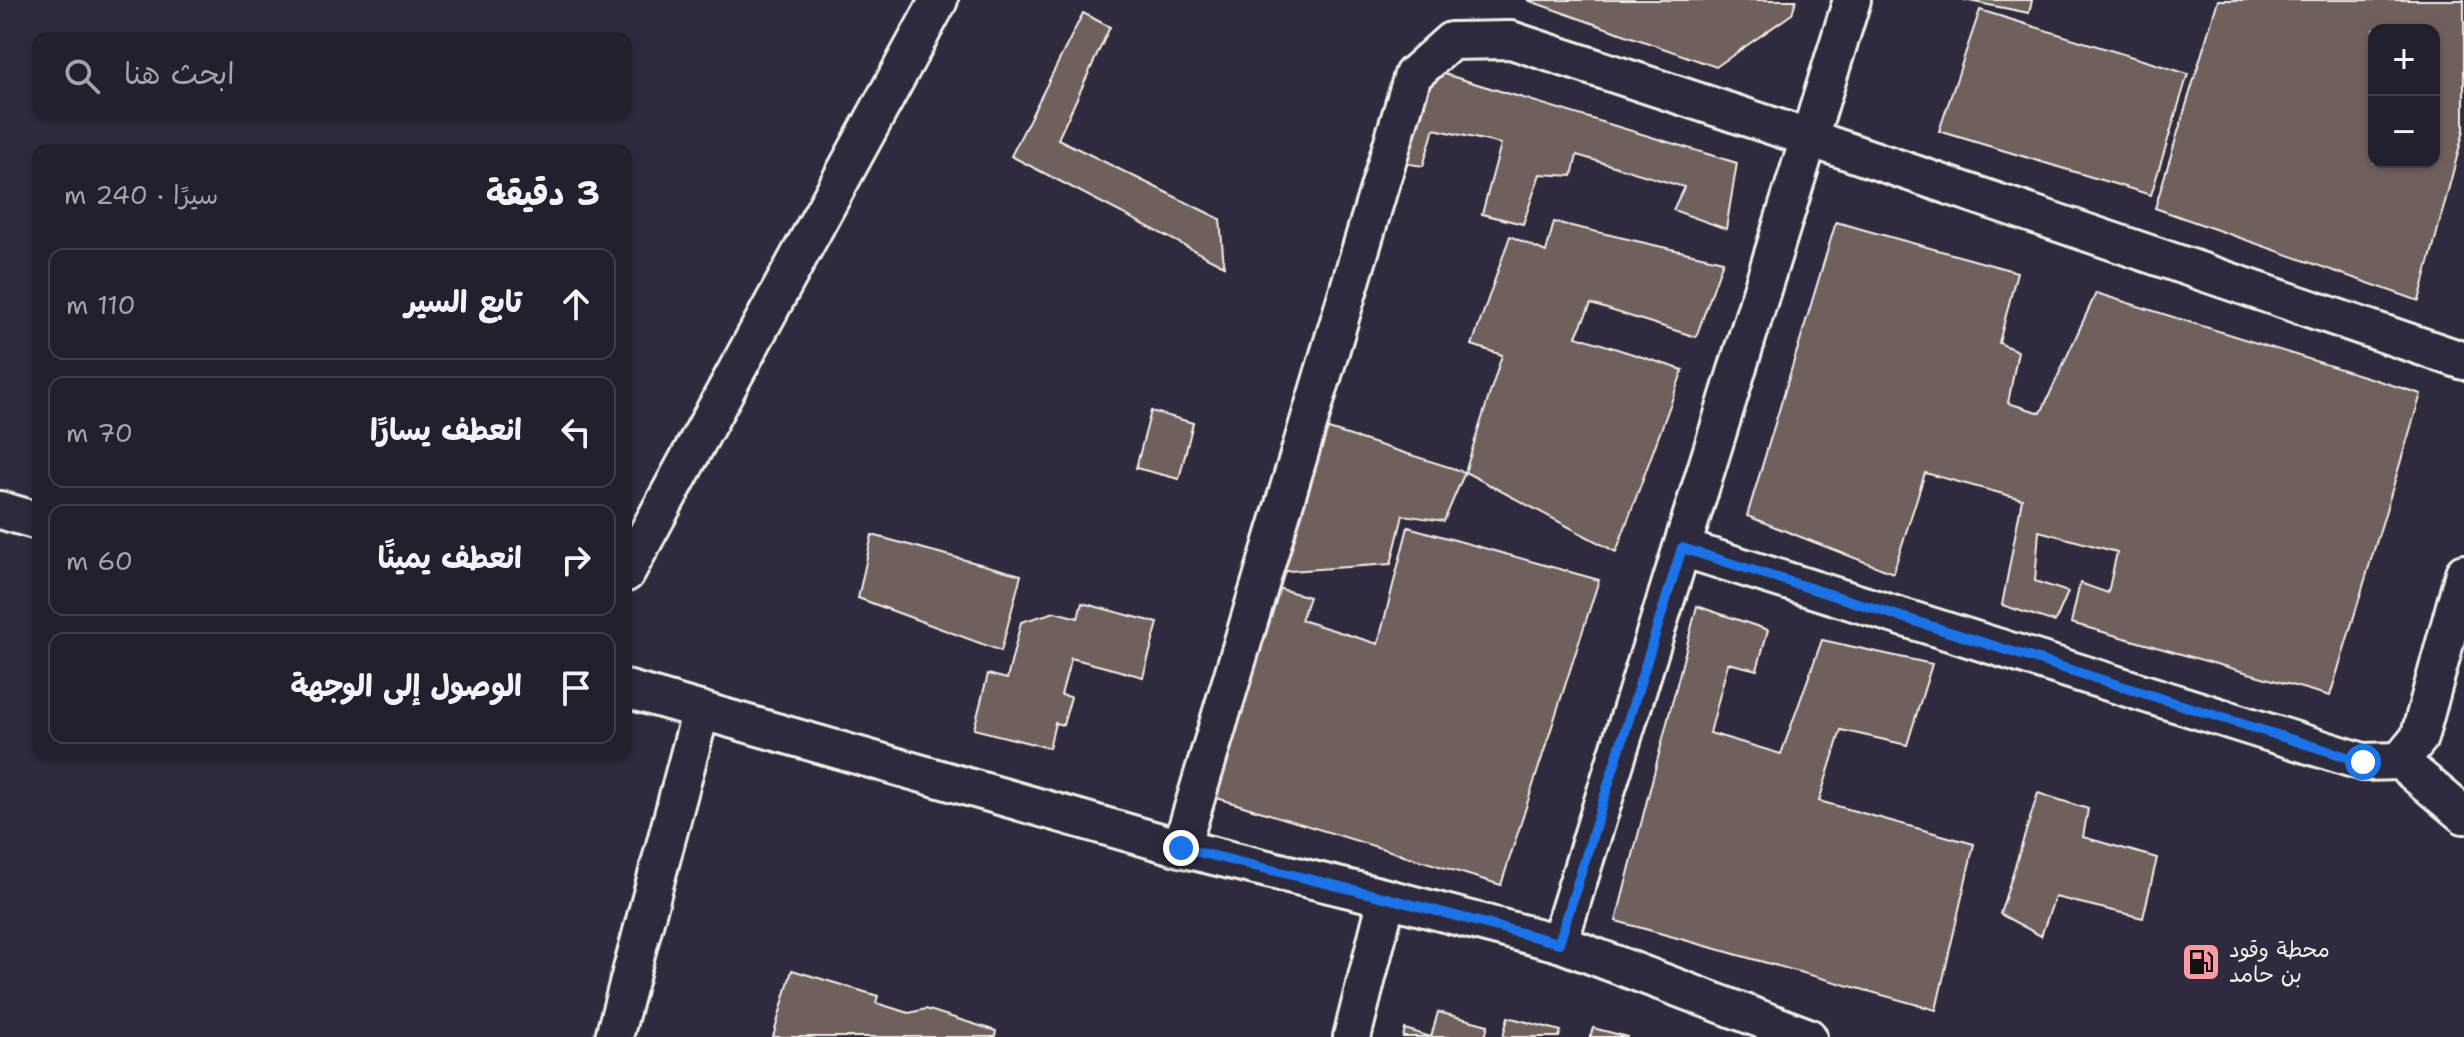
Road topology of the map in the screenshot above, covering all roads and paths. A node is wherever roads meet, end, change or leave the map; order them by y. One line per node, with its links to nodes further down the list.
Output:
1 (939, 0): 8 (street)
2 (1852, 0): 3 (street)
3 (1809, 138): 4 (street); 7 (street); 14 (street)
4 (2464, 361)
5 (0, 510): 6 (street)
6 (32, 519)
7 (1682, 548): 12 (street); 16 (street)
8 (632, 562)
9 (2464, 573): 12 (street)
10 (632, 691): 11 (street)
11 (701, 710): 14 (street); 17 (street)
12 (2400, 761): 13 (street)
13 (2464, 815)
14 (1181, 848): 15 (street)
15 (1387, 898): 16 (street); 18 (street)
16 (1559, 943): 19 (street)
17 (614, 1037)
18 (1352, 1037)
19 (1808, 1037)

